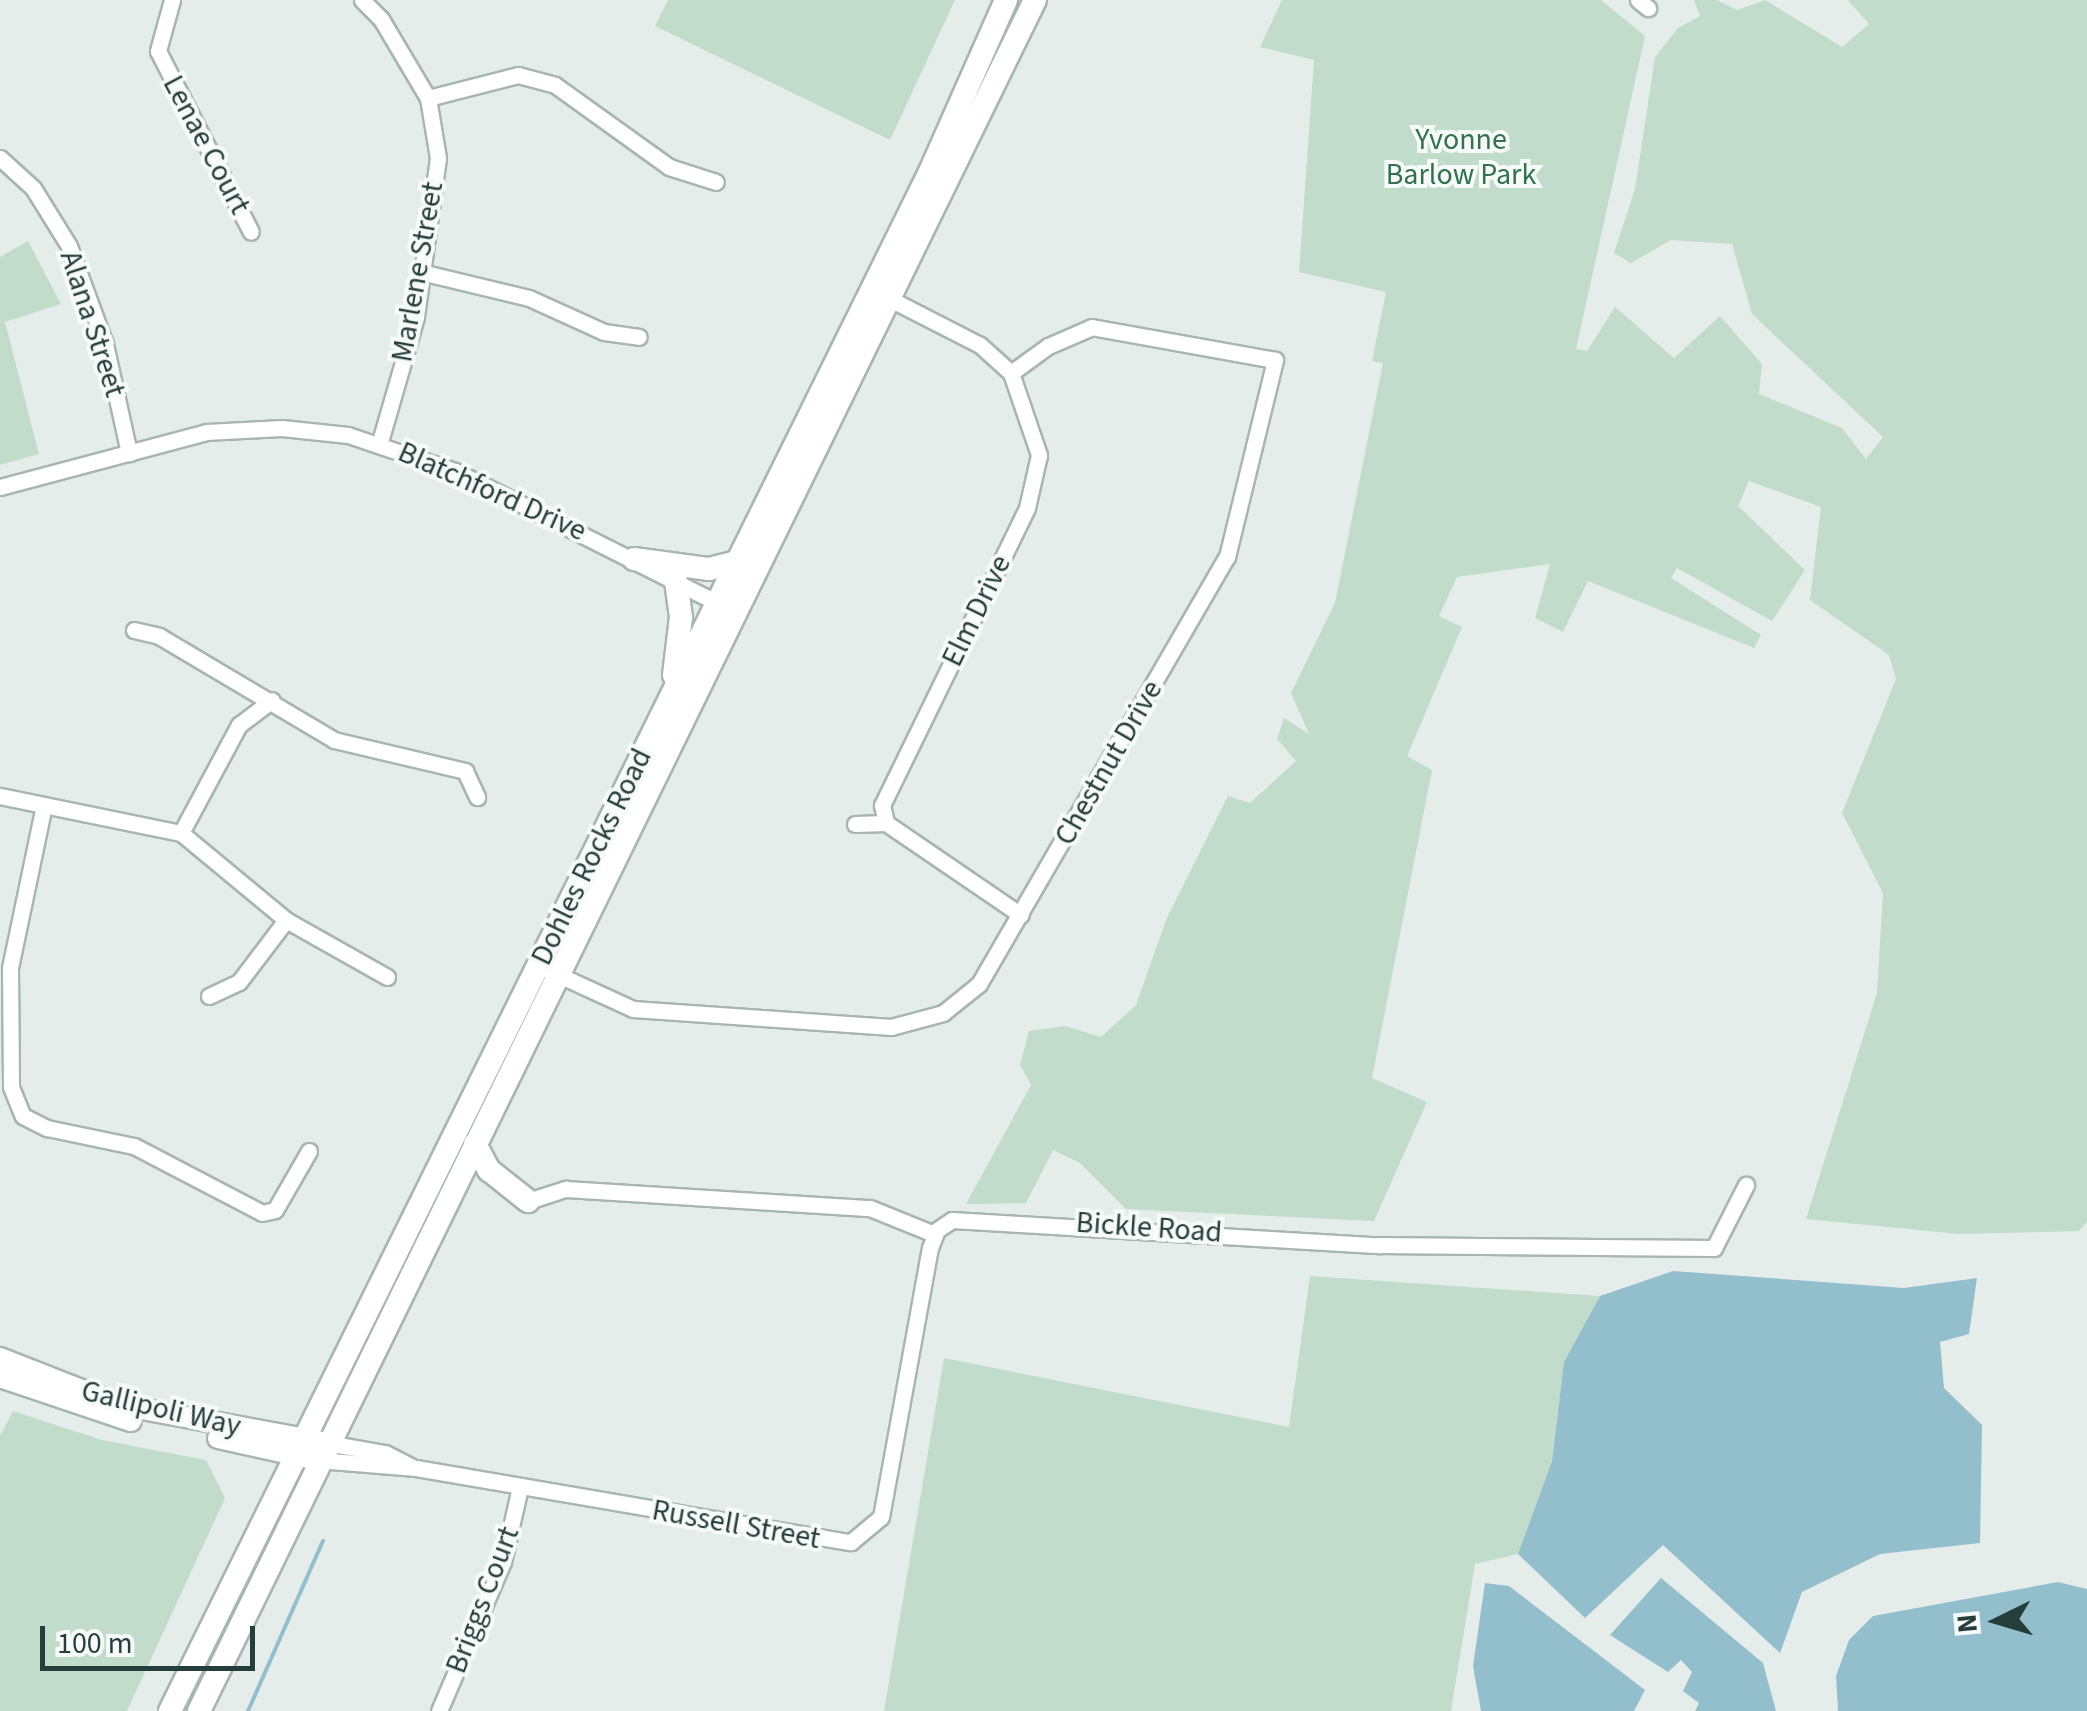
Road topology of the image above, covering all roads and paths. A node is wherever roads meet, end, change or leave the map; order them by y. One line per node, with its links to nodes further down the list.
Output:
1 (172, 0): 8 (street, Lenae Court)
2 (362, 0): 5 (street, Marlene Street)
3 (1006, 0): 17 (main road, Dohles Rocks Road)
4 (1035, 0): 10 (main road, Dohles Rocks Road)
5 (428, 98): 7 (street); 9 (street, Marlene Street)
6 (0, 158): 14 (street, Alana Street)
7 (716, 182)
8 (251, 232)
9 (424, 273): 11 (street); 13 (street, Marlene Street)
10 (892, 300): 12 (street); 19 (main road, Dohles Rocks Road)
11 (639, 337)
12 (1012, 373): 26 (street, Elm Drive); 29 (street, Chestnut Drive)
13 (380, 442): 14 (street, Blatchford Drive); 16 (street, Blatchford Drive)
14 (129, 452): 15 (street, Blatchford Drive)
15 (0, 486)
16 (634, 559): 17 (main road); 18 (street, Blatchford Drive)
17 (738, 562): 19 (main road, Dohles Rocks Road)
18 (676, 582): 19 (street, Blatchford Drive); 22 (main road)
19 (726, 608): 22 (main road, Dohles Rocks Road); 32 (main road, Dohles Rocks Road)
20 (134, 630): 21 (street)
21 (272, 700): 24 (street); 28 (street)
22 (668, 703): 32 (main road, Dohles Rocks Road)
23 (0, 796): 25 (street)
24 (477, 797)
25 (44, 805): 28 (street); 31 (street)
26 (886, 823): 27 (street); 29 (street)
27 (855, 824)
28 (181, 833): 30 (street)
29 (1021, 915): 32 (street, Chestnut Drive)
30 (286, 920): 33 (street); 34 (street)
31 (5, 968): 36 (street)
32 (548, 970): 35 (main road, Dohles Rocks Road); 42 (main road, Dohles Rocks Road)
33 (388, 977)
34 (210, 996)
35 (474, 1144): 38 (main road); 43 (main road, Dohles Rocks Road)
36 (309, 1151)
37 (1746, 1185): 39 (street, Bickle Road)
38 (528, 1200): 39 (street)
39 (934, 1234): 44 (street, Russell Street)
40 (0, 1358): 42 (street, Gallipoli Way)
41 (0, 1377): 42 (street, Gallipoli Way)
42 (295, 1447): 43 (street, Gallipoli Way); 45 (main road, Dohles Rocks Road)
43 (323, 1451): 44 (street, Russell Street); 46 (main road, Dohles Rocks Road)
44 (520, 1487): 47 (street, Briggs Court)
45 (170, 1711)
46 (199, 1711)
47 (439, 1711)

